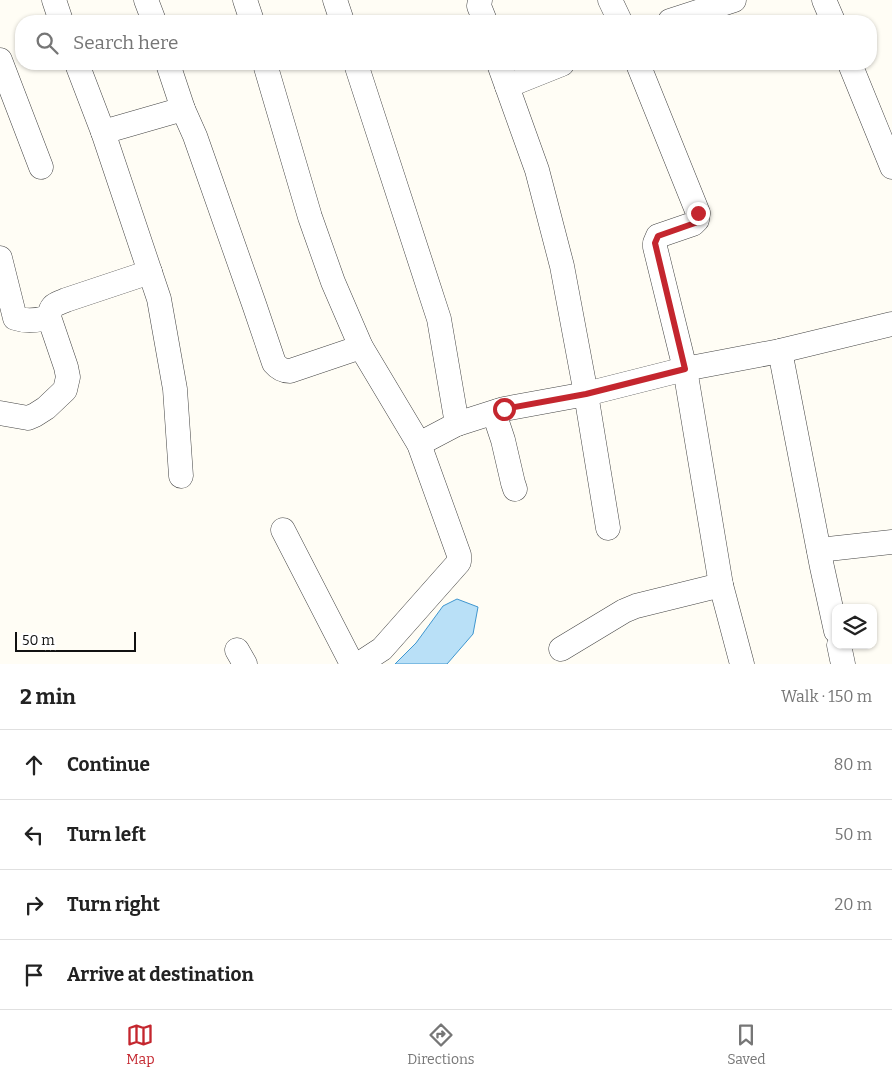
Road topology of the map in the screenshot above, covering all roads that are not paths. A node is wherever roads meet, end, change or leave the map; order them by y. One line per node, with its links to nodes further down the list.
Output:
1 (54, 0): 9 (street)
2 (146, 0): 10 (street)
3 (245, 0): 11 (street)
4 (335, 0): 12 (street)
5 (480, 0): 13 (street)
6 (610, 0): 14 (street)
7 (734, 0): 15 (street)
8 (824, 0): 16 (street)
9 (60, 15)
10 (152, 15)
11 (250, 15)
12 (340, 15)
13 (483, 15)
14 (617, 15)
15 (688, 15)
16 (830, 15)
17 (0, 60): 28 (street)
18 (79, 70): 29 (street)
19 (170, 70): 27 (street)
20 (267, 70): 36 (street)
21 (358, 70): 42 (street)
22 (501, 70): 26 (street)
23 (547, 70): 26 (street)
24 (640, 70): 38 (street)
25 (852, 70): 31 (street)
26 (507, 86): 39 (street)
27 (183, 109): 29 (street); 36 (street)
28 (11, 115): 30 (street)
29 (103, 132): 33 (street)
30 (41, 167)
31 (892, 167)
32 (0, 258): 34 (street)
33 (150, 272): 34 (street); 44 (street)
34 (49, 317): 41 (street)
35 (892, 324): 37 (street)
36 (361, 347): 43 (street)
37 (780, 351): 38 (street); 49 (street)
38 (685, 369): 39 (street); 50 (street)
39 (586, 394): 40 (street); 46 (street)
40 (498, 411): 42 (street); 45 (street)
41 (0, 413)
42 (457, 424): 43 (street)
43 (420, 444): 55 (street)
44 (181, 476)
45 (515, 489)
46 (608, 528)
47 (283, 530): 54 (street)
48 (892, 542): 49 (street)
49 (819, 550): 51 (street)
50 (722, 585): 52 (street); 56 (street)
51 (832, 612)
52 (561, 649)
53 (840, 649): 57 (street)
54 (352, 664)
55 (359, 664)
56 (742, 664)
57 (843, 664)

